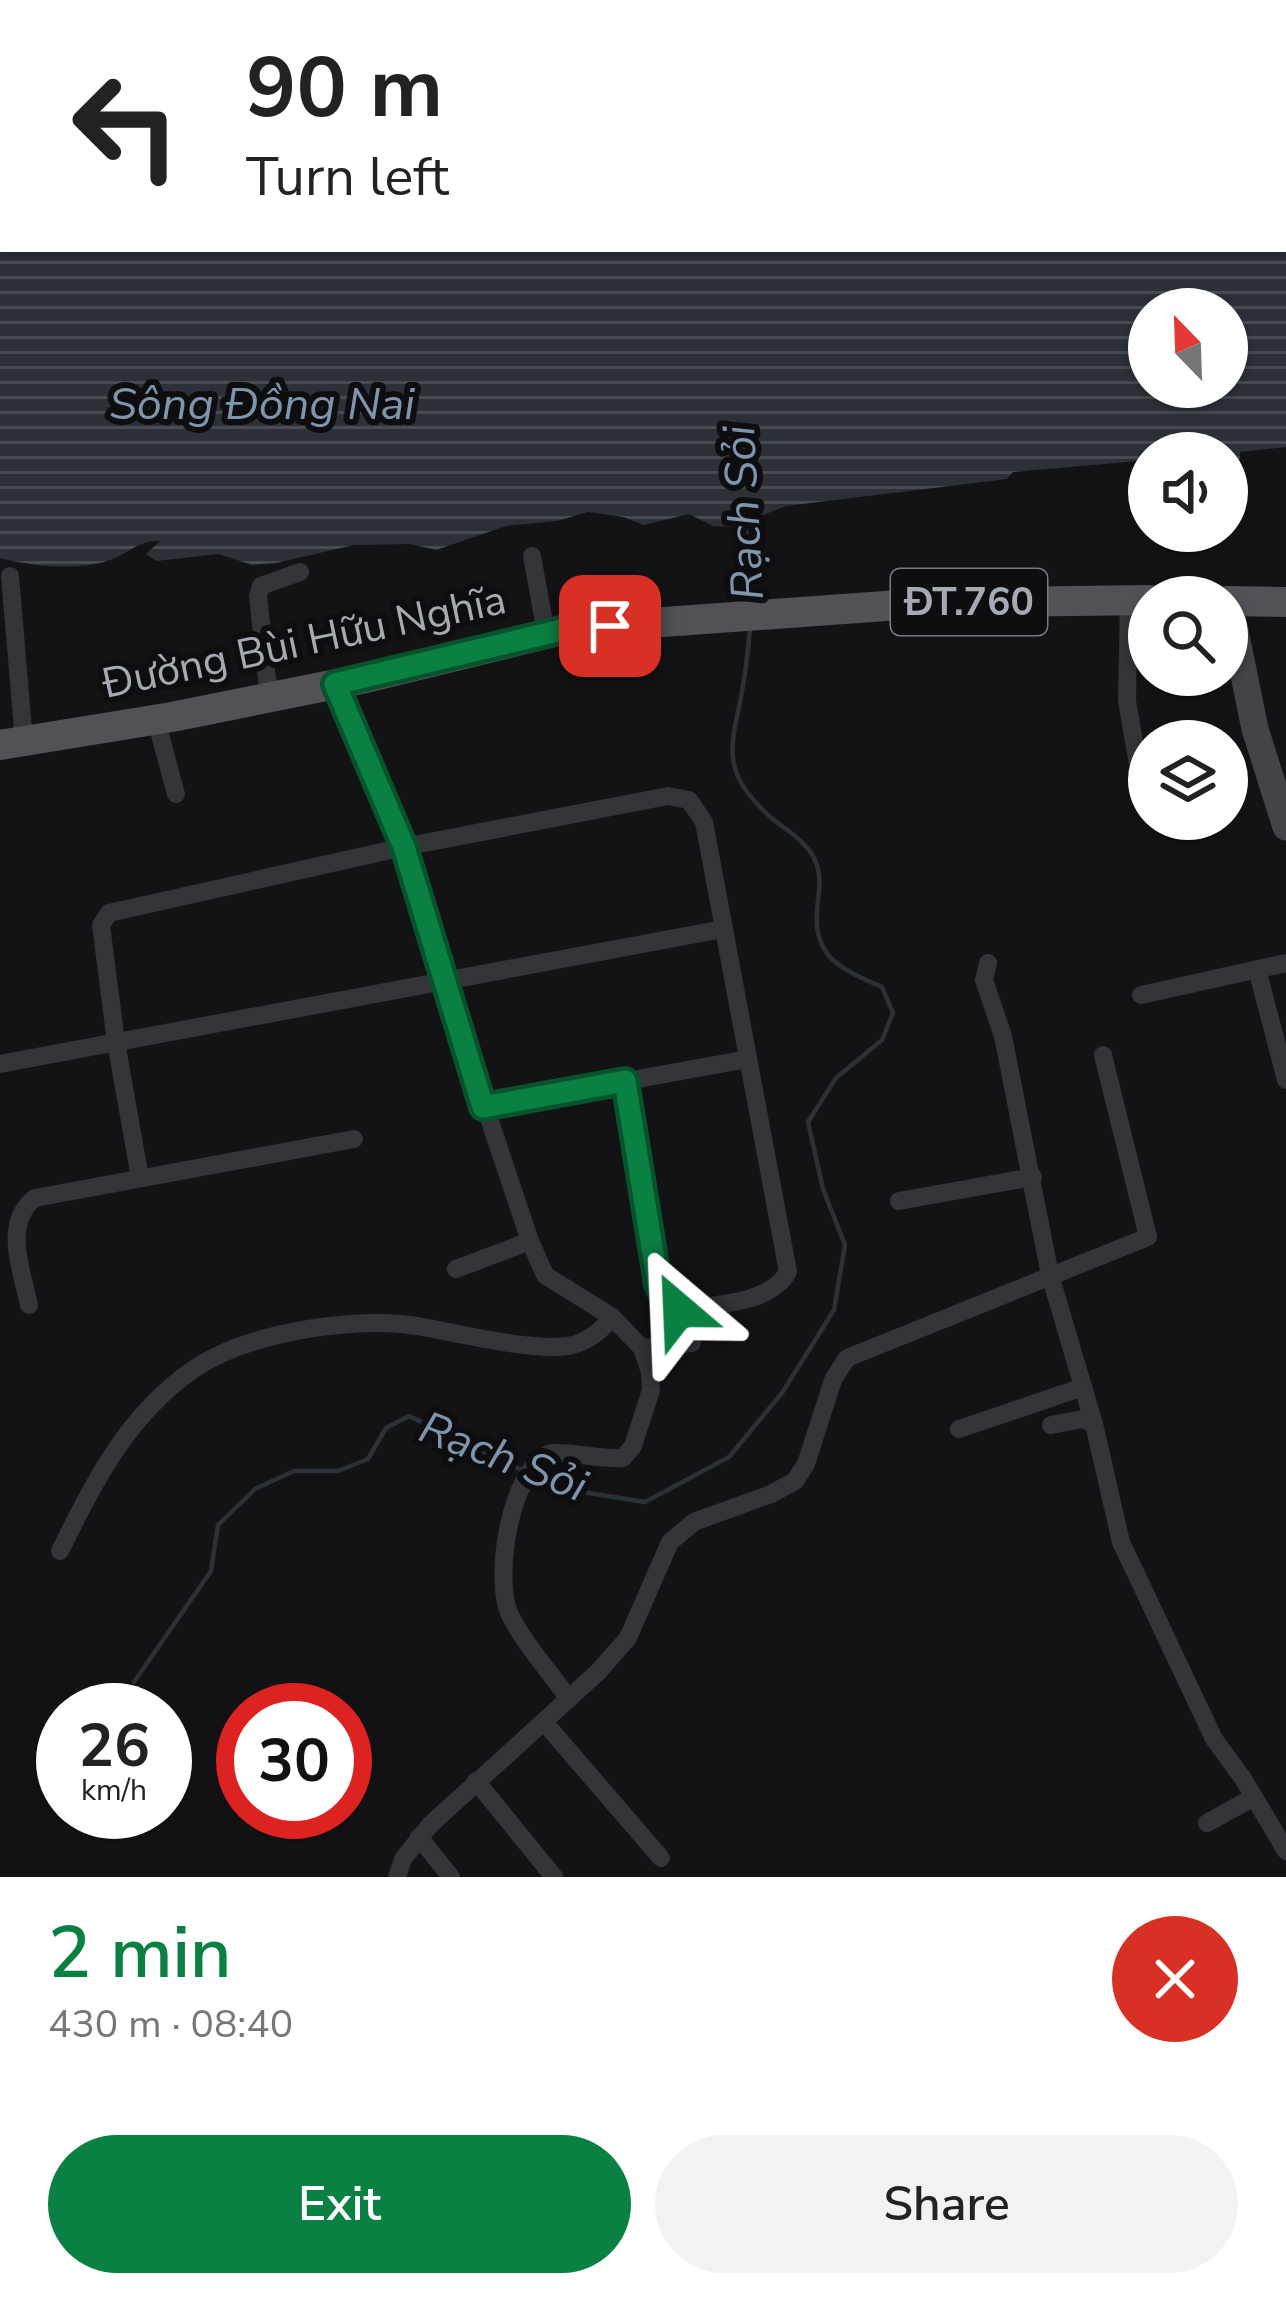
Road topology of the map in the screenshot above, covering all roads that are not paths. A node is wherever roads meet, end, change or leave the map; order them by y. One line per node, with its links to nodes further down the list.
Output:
1 (532, 556): 7 (street)
2 (300, 572): 10 (street)
3 (10, 576): 12 (street)
4 (1128, 600): 7 (main road, Đường Bùi Hữu Nghĩa / ĐT.760)
5 (1248, 601): 6 (main road)
6 (1286, 602)
7 (546, 633): 8 (main road, Đường Bùi Hữu Nghĩa / ĐT.760)
8 (335, 684): 10 (main road, Đường Bùi Hữu Nghĩa / ĐT.760); 15 (street)
9 (1248, 696): 14 (main road)
10 (269, 697): 11 (main road, Đường Bùi Hữu Nghĩa / ĐT.760)
11 (156, 720): 12 (main road, Đường Bùi Hữu Nghĩa / ĐT.760); 13 (street)
12 (12, 743)
13 (176, 794)
14 (1286, 827)
15 (404, 847): 16 (street); 20 (street); 22 (street)
16 (723, 929): 20 (street); 24 (street)
17 (988, 963): 31 (street)
18 (1286, 963): 19 (street)
19 (1257, 969): 21 (street); 26 (street)
20 (443, 981): 22 (street); 28 (street)
21 (1141, 994)
22 (116, 1042): 25 (street); 30 (street)
23 (1103, 1054): 35 (street)
24 (748, 1059): 27 (street); 27 (street)
25 (0, 1064)
26 (1286, 1080)
27 (625, 1081): 28 (street)
28 (483, 1107): 33 (street)
29 (354, 1139): 30 (street)
30 (140, 1178): 36 (street)
31 (1033, 1178): 32 (street); 35 (street)
32 (899, 1201)
33 (530, 1241): 34 (street); 37 (street)
34 (456, 1269)
35 (1050, 1275): 40 (street); 45 (street)
36 (29, 1305)
37 (605, 1311): 39 (street); 44 (street)
38 (692, 1343): 39 (street)
39 (642, 1348): 45 (street)
40 (1083, 1387): 41 (street); 43 (street)
41 (1094, 1424): 42 (street); 48 (street)
42 (1051, 1425)
43 (959, 1429)
44 (60, 1551)
45 (569, 1699): 46 (street)
46 (544, 1722): 47 (street); 52 (street)
47 (476, 1780): 50 (street); 55 (street)
48 (1254, 1797): 49 (street); 51 (street)
49 (1207, 1823)
50 (419, 1837): 53 (street); 54 (street)
51 (1286, 1851)
52 (661, 1858)
53 (397, 1877)
54 (451, 1877)
55 (554, 1877)

